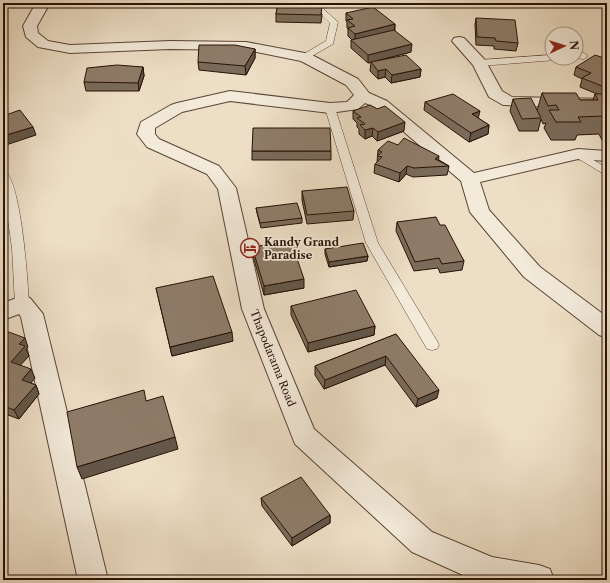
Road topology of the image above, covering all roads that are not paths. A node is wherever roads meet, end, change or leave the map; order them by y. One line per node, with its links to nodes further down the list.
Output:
1 (43, 3): 4 (street)
2 (312, 3): 4 (lane)
3 (459, 41): 6 (street)
4 (305, 57): 7 (street)
5 (544, 59): 6 (lane)
6 (480, 63): 8 (street)
7 (363, 96): 9 (street, Thapodarama Road); 14 (street)
8 (607, 104)
9 (330, 108): 17 (lane); 19 (street, Thapodarama Road)
10 (578, 154): 11 (street); 13 (lane); 14 (street)
11 (607, 156)
12 (3, 173): 15 (lane)
13 (607, 173)
14 (470, 179): 16 (street)
15 (12, 308): 18 (street)
16 (607, 329)
17 (432, 345)
18 (93, 580)
19 (540, 580)

